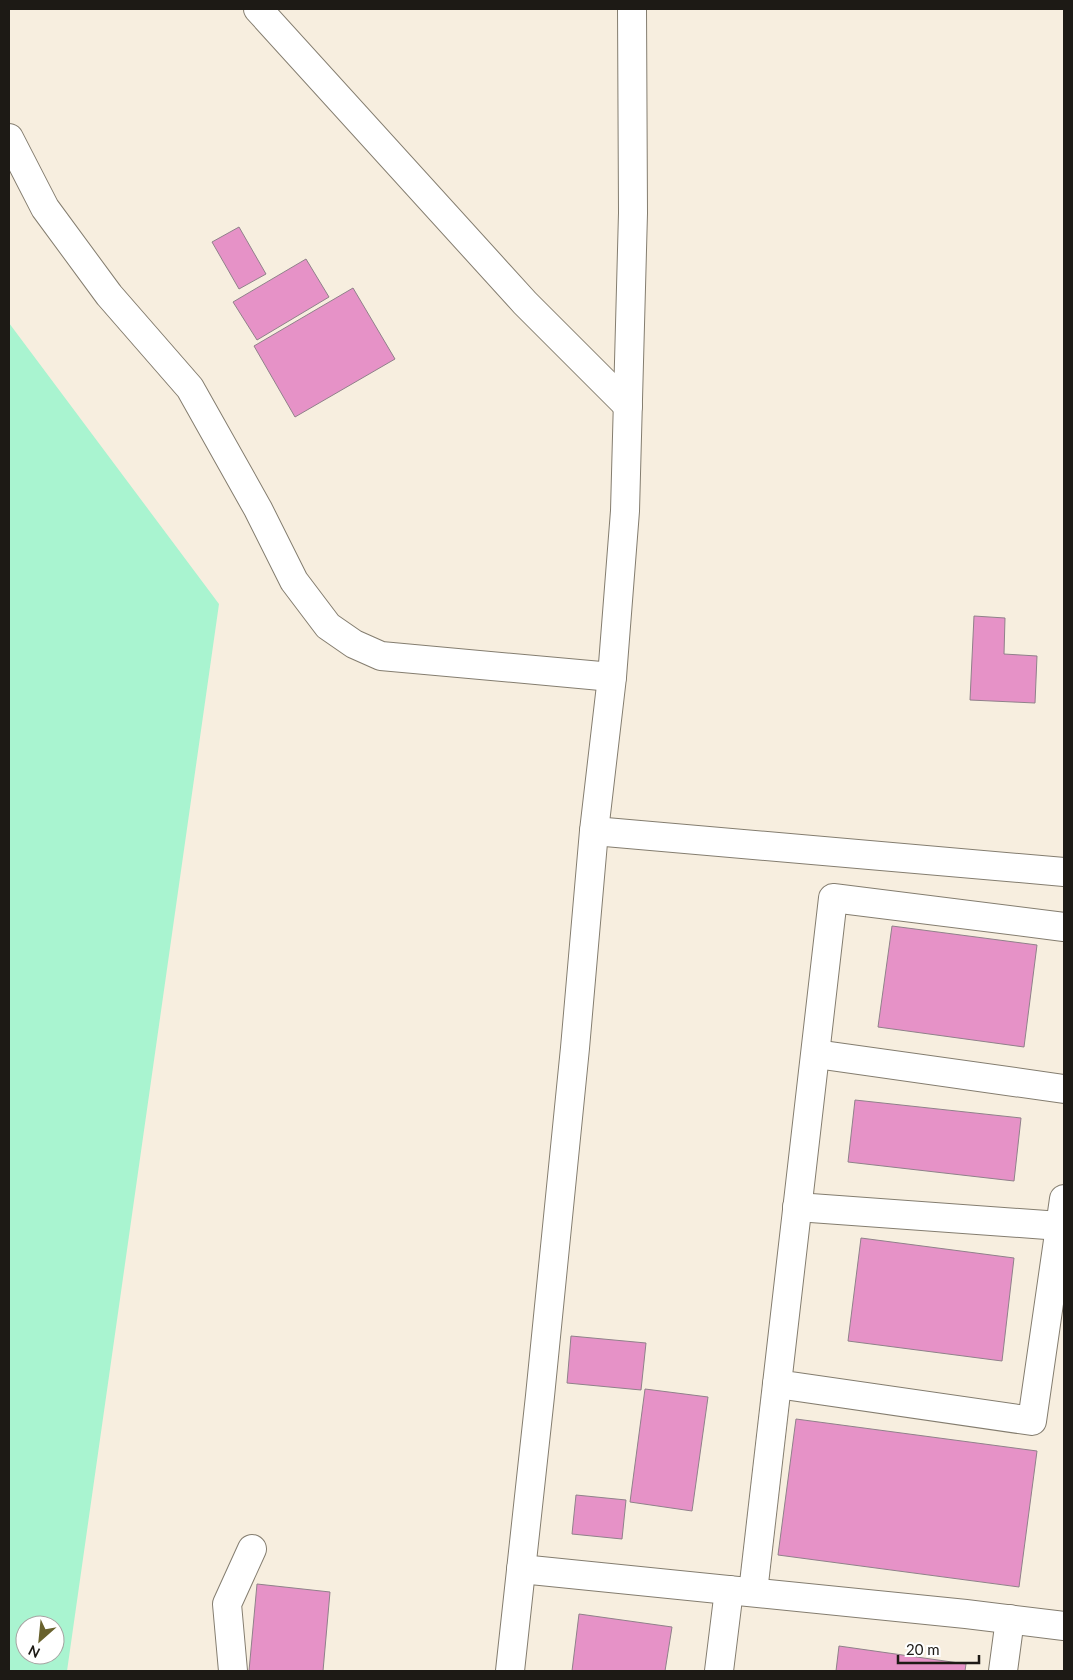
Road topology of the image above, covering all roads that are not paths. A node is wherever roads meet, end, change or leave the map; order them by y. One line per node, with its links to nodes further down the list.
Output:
1 (258, 9): 4 (street)
2 (632, 9): 4 (street)
3 (9, 138): 5 (street)
4 (628, 406): 5 (street)
5 (612, 677): 6 (street)
6 (594, 831): 7 (street); 16 (street)
7 (1064, 872)
8 (1064, 926): 9 (street)
9 (816, 1054): 10 (street); 12 (street)
10 (1064, 1089)
11 (1064, 1199): 13 (street)
12 (797, 1207): 13 (street); 14 (street)
13 (1060, 1226): 14 (street)
14 (777, 1384): 17 (street)
15 (252, 1549): 20 (street)
16 (521, 1569): 17 (street); 21 (street)
17 (741, 1591): 18 (street); 22 (street)
18 (1010, 1619): 19 (street); 23 (street)
19 (1064, 1626)
20 (233, 1671)
21 (510, 1671)
22 (719, 1671)
23 (1003, 1671)

